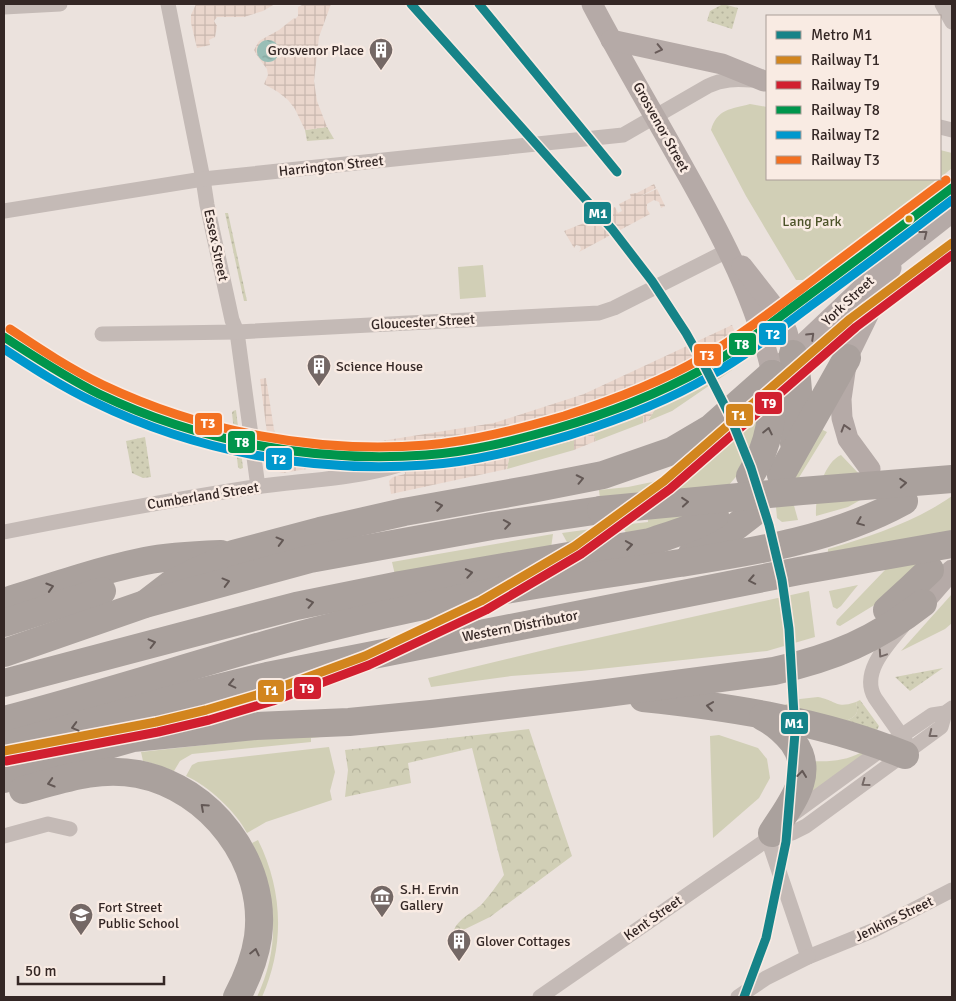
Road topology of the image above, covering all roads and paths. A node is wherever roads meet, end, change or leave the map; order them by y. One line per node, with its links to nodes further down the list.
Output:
1 (60, 4): 5 (street)
2 (168, 4): 10 (street, Essex Street)
3 (592, 4): 7 (street, Grosvenor Street)
4 (942, 4): 6 (street)
5 (4, 7)
6 (952, 22)
7 (612, 40): 8 (street, one-way to 8); 9 (street, Grosvenor Street)
8 (766, 81): 9 (street, Harrington Street)
9 (655, 116): 10 (street, Harrington Street); 13 (street, Grosvenor Street)
10 (203, 179): 11 (street, Harrington Street); 15 (street, Essex Street)
11 (4, 211)
12 (952, 212): 14 (street, York Street, one-way to 12)
13 (729, 250): 15 (street, Gloucester Street); 17 (street, Grosvenor Street); 19 (street, Grosvenor Street)
14 (896, 256): 17 (street, York Street, one-way to 14); 18 (street)
15 (237, 332): 16 (street, Gloucester Street); 24 (street, Essex Street)
16 (102, 334)
17 (793, 354): 18 (highway); 19 (street, York Street)
18 (847, 358): 21 (street, one-way to 18)
19 (772, 374): 22 (highway, one-way to 19); 30 (highway, one-way to 19)
20 (402, 464): 24 (street, Cumberland Street)
21 (870, 469)
22 (750, 476)
23 (952, 480): 36 (highway, one-way to 23, bridge)
24 (258, 487): 28 (street, Cumberland Street)
25 (904, 501): 33 (highway, one-way to 33)
26 (756, 511): 33 (highway)
27 (715, 515): 39 (highway, one-way to 27)
28 (4, 532)
29 (952, 544): 47 (highway, Western Distributor, one-way to 47)
30 (233, 554): 31 (highway); 36 (highway)
31 (186, 556): 34 (highway, one-way to 31); 37 (highway)
32 (941, 570): 35 (street); 46 (highway)
33 (623, 571): 45 (highway)
34 (4, 602)
35 (923, 602): 41 (highway); 48 (street, one-way to 48)
36 (134, 607): 37 (highway); 38 (highway)
37 (4, 624)
38 (4, 653)
39 (115, 653): 40 (highway); 42 (highway)
40 (4, 683)
41 (599, 694): 44 (highway, one-way to 41); 46 (highway)
42 (4, 700)
43 (949, 710): 48 (street, Kent Street)
44 (758, 714): 48 (highway); 53 (highway, one-way to 44)
45 (4, 720)
46 (256, 726): 49 (highway)
47 (4, 746)
48 (900, 747): 53 (street, Kent Street); 53 (street, Kent Street, one-way to 53)
49 (4, 779)
50 (4, 796): 56 (highway, one-way to 50)
51 (70, 829): 52 (street)
52 (4, 836)
53 (770, 836): 55 (street); 57 (street, Kent Street)
54 (952, 890): 55 (street, Jenkins Street)
55 (808, 957): 58 (street)
56 (237, 997)
57 (540, 997)
58 (738, 997)

